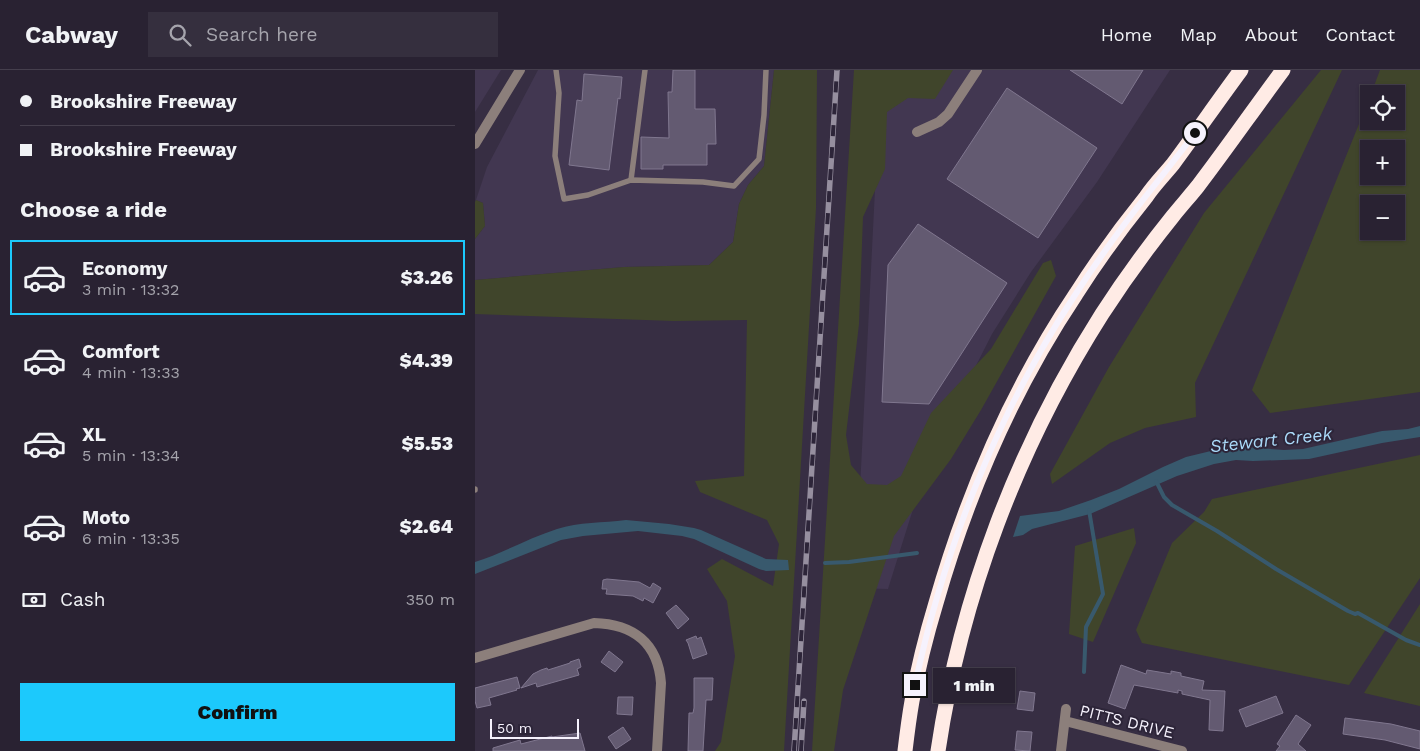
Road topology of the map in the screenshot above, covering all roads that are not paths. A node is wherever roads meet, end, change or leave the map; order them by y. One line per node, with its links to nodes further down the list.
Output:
1 (520, 70): 9 (street)
2 (556, 70): 10 (lane)
3 (645, 70): 10 (lane)
4 (766, 70): 10 (lane)
5 (977, 70): 8 (street)
6 (1241, 70): 15 (highway)
7 (1283, 70): 16 (highway)
8 (917, 132)
9 (475, 144)
10 (631, 180)
11 (475, 658): 14 (street)
12 (1066, 708): 13 (street)
13 (1065, 721): 17 (street); 18 (street, PITTS DRIVE)
14 (657, 751)
15 (905, 751)
16 (938, 751)
17 (1061, 751)
18 (1182, 751)

